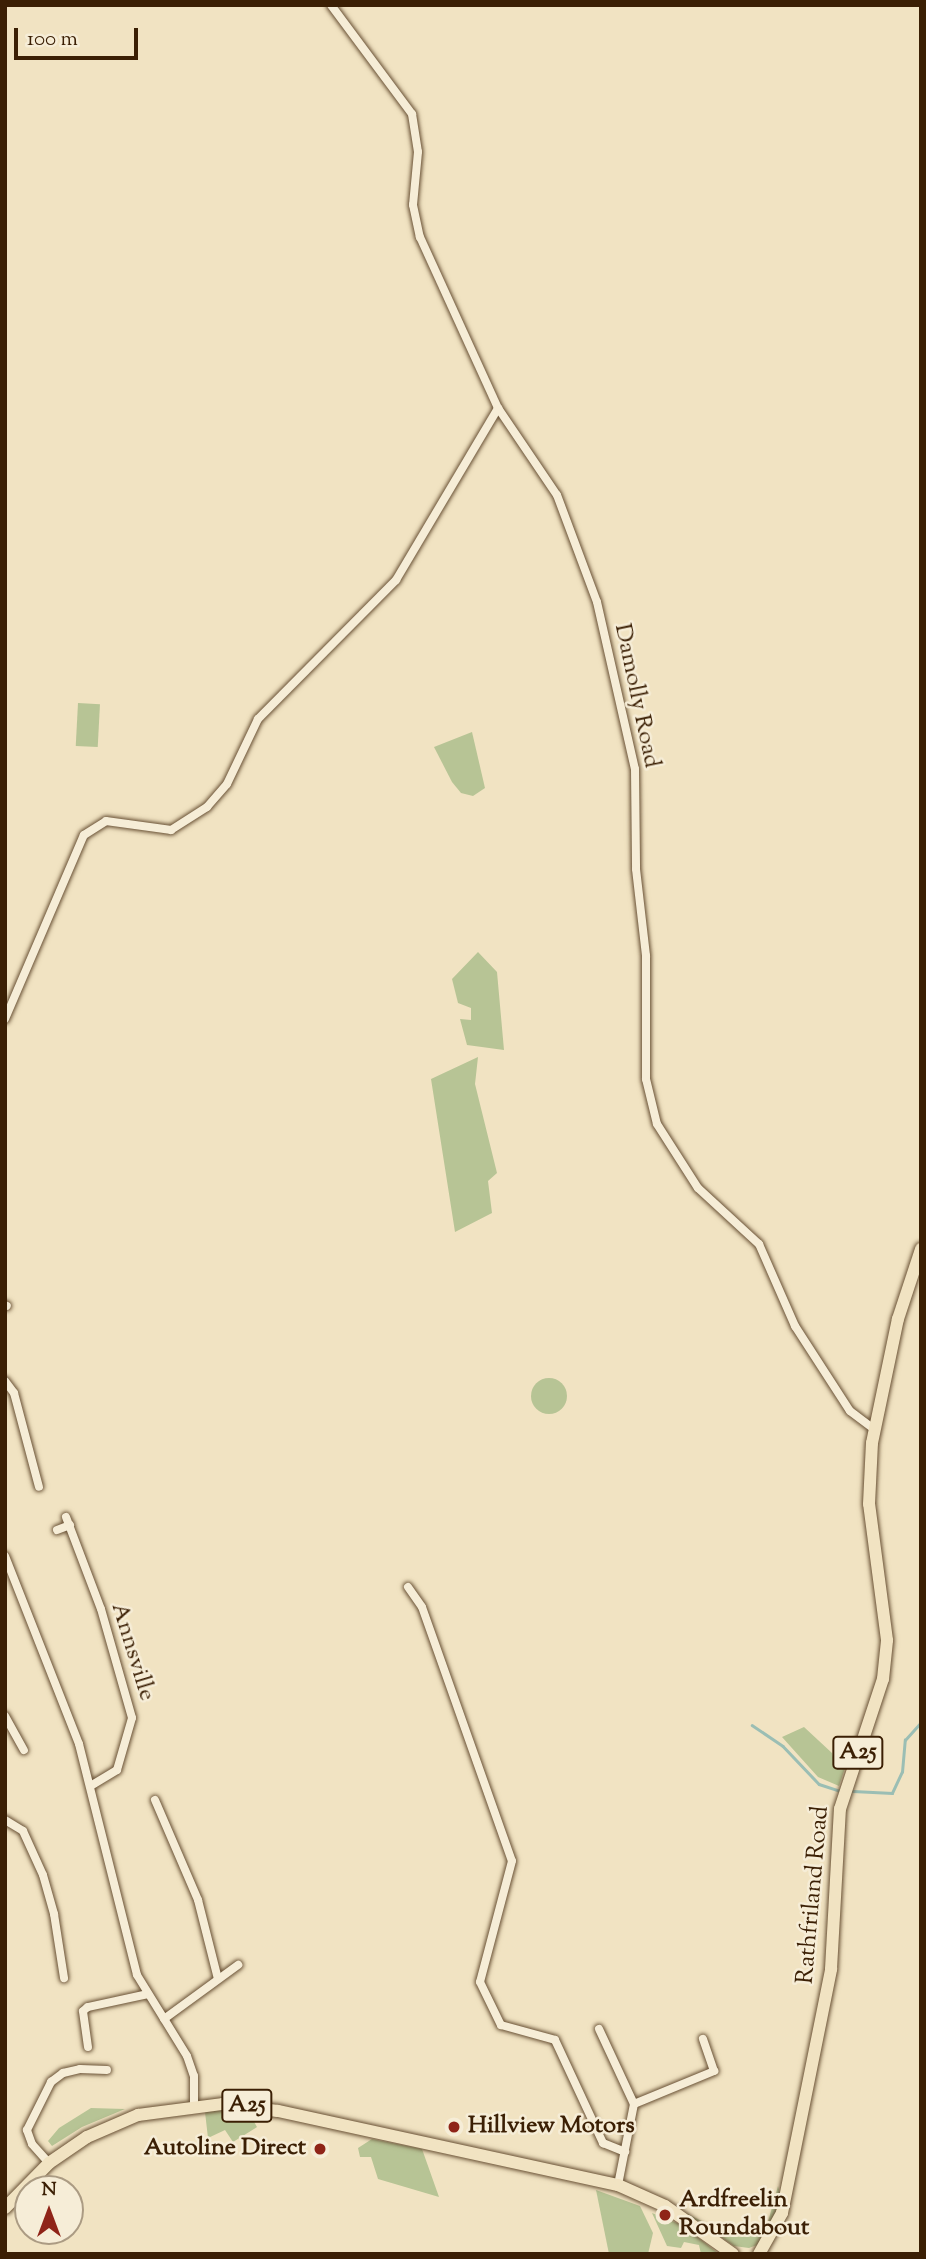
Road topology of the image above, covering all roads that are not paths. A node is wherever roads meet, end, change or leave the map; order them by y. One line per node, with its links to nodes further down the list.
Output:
1 (331, 5): 2 (street, Damolly Road)
2 (498, 408): 3 (street); 6 (street, Damolly Road)
3 (5, 1019)
4 (921, 1249): 6 (main road, Rathfriland Road / A25)
5 (5, 1381): 7 (street)
6 (875, 1430): 33 (main road, Rathfriland Road / A25)
7 (39, 1487)
8 (57, 1530): 13 (street, Annsville)
9 (5, 1556): 13 (street)
10 (408, 1587): 27 (street)
11 (7, 1722): 12 (street)
12 (24, 1750)
13 (90, 1786): 19 (street)
14 (155, 1800): 18 (street)
15 (5, 1820): 17 (street)
16 (239, 1965): 18 (street)
17 (64, 1978)
18 (218, 1979): 20 (street)
19 (148, 1994): 20 (street); 23 (street)
20 (164, 2019): 26 (street)
21 (599, 2029): 25 (street)
22 (703, 2039): 25 (street)
23 (88, 2047)
24 (107, 2070): 28 (street)
25 (634, 2104): 27 (street)
26 (194, 2105): 28 (main road, A25); 29 (main road, A25)
27 (625, 2152): 29 (street)
28 (49, 2163): 30 (main road, A25)
29 (618, 2185): 31 (main road, A25)
30 (5, 2208)
31 (733, 2254)
32 (747, 2254): 33 (main road, A25)
33 (759, 2254)

